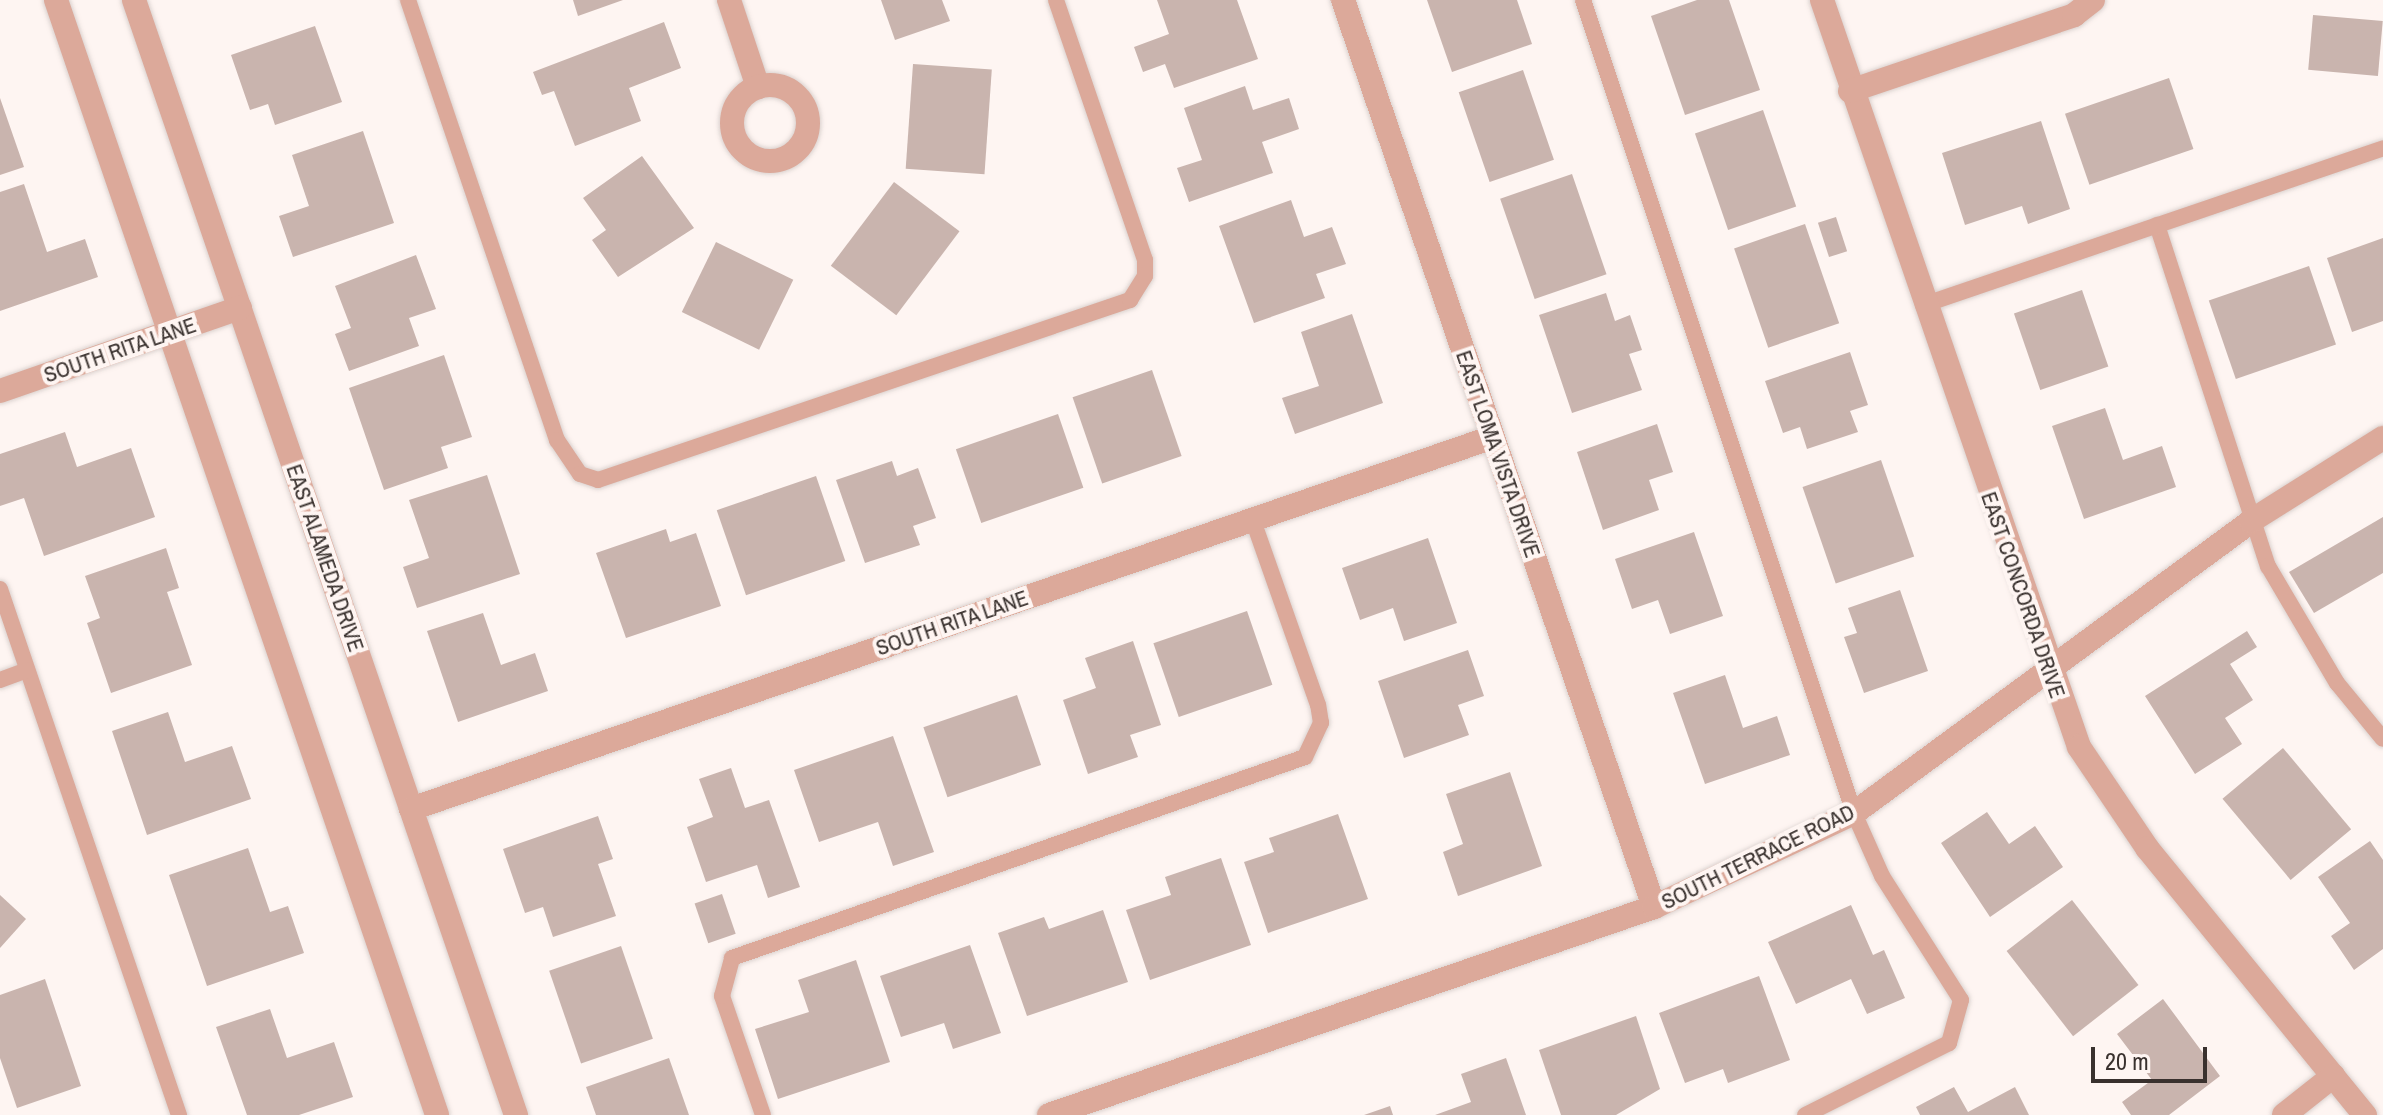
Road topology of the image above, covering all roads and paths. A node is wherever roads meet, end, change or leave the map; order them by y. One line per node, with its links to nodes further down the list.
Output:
1 (56, 0): 16 (street)
2 (134, 0): 15 (street, EAST ALAMEDA DRIVE)
3 (408, 0): 5 (lane)
4 (729, 0): 10 (street)
5 (1056, 0)
6 (1343, 0): 18 (street, EAST LOMA VISTA DRIVE)
7 (1583, 0): 28 (lane)
8 (1822, 0): 11 (street, EAST CONCORDA DRIVE)
9 (2093, 0): 11 (street)
10 (758, 87)
11 (1850, 91): 14 (street, EAST CONCORDA DRIVE)
12 (2383, 148): 13 (lane)
13 (2157, 225): 14 (lane); 21 (lane)
14 (1923, 305): 24 (street, EAST CONCORDA DRIVE)
15 (240, 308): 16 (street, SOUTH RITA LANE); 27 (street, EAST ALAMEDA DRIVE)
16 (170, 333): 17 (street, SOUTH RITA LANE); 32 (street)
17 (0, 391)
18 (1493, 437): 20 (street, SOUTH RITA LANE); 29 (street, EAST LOMA VISTA DRIVE)
19 (2383, 438): 21 (street, SOUTH TERRACE ROAD)
20 (1253, 520): 27 (street, SOUTH RITA LANE); 34 (lane)
21 (2251, 521): 24 (street, SOUTH TERRACE ROAD); 26 (lane)
22 (0, 589): 23 (lane)
23 (27, 670): 25 (lane); 31 (lane)
24 (2049, 672): 28 (street, SOUTH TERRACE ROAD); 30 (street, EAST CONCORDA DRIVE)
25 (0, 680)
26 (2383, 739)
27 (411, 809): 33 (street, EAST ALAMEDA DRIVE)
28 (1854, 813): 29 (street, SOUTH TERRACE ROAD); 36 (lane)
29 (1654, 907): 35 (street, SOUTH TERRACE ROAD)
30 (2333, 1076): 37 (street); 38 (street, EAST CONCORDA DRIVE)
31 (179, 1115)
32 (437, 1115)
33 (516, 1115)
34 (763, 1115)
35 (1049, 1115)
36 (1805, 1115)
37 (2284, 1115)
38 (2365, 1115)

